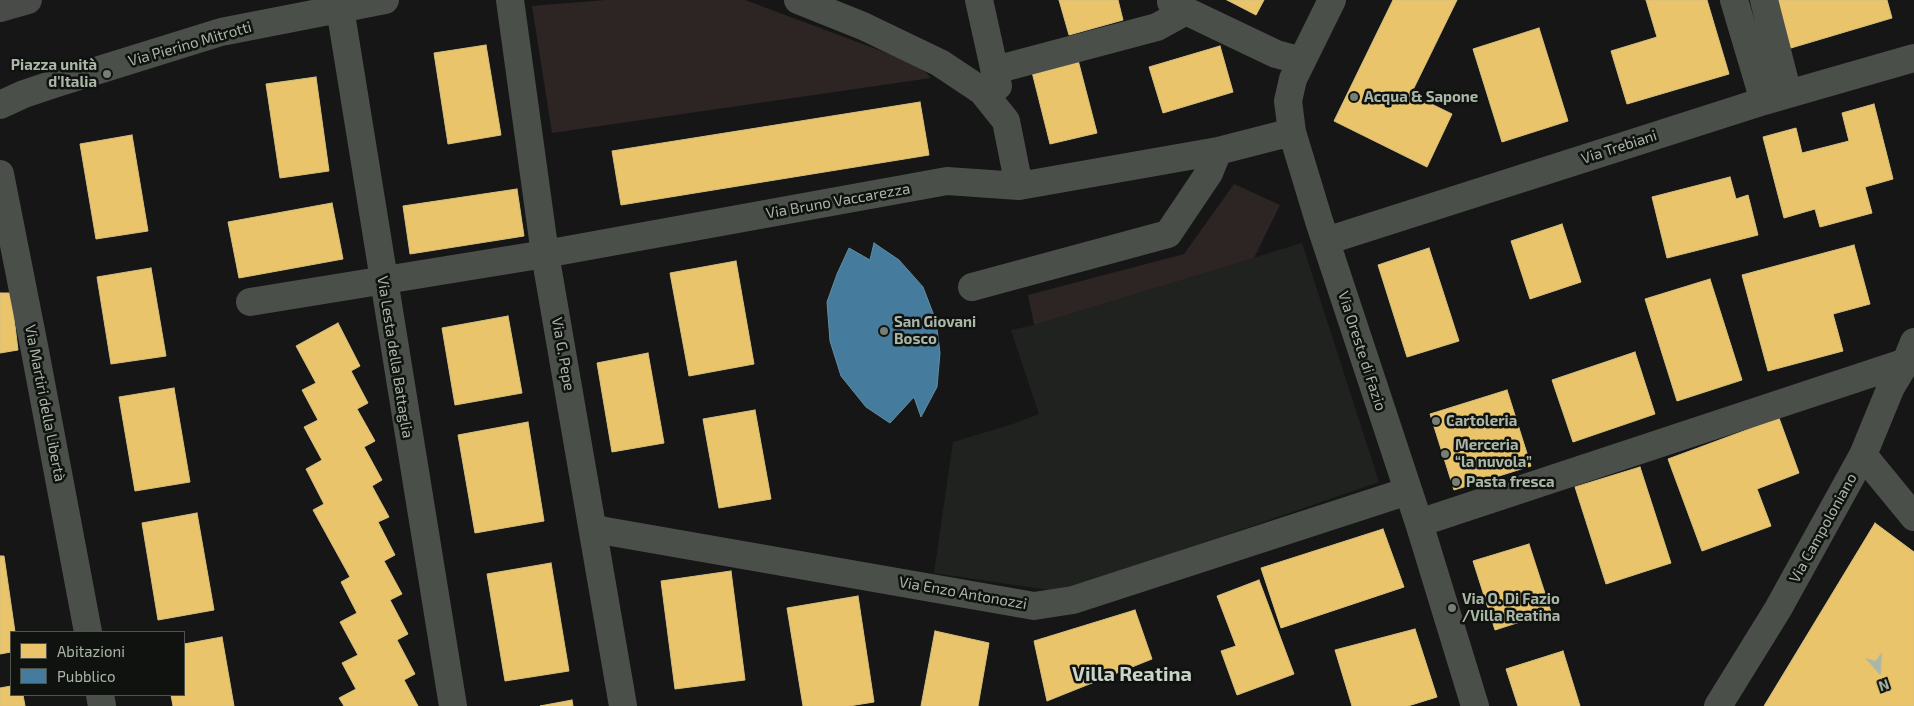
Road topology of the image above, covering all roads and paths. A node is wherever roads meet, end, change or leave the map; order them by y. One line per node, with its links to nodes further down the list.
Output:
1 (28, 0): 11 (main road)
2 (384, 0): 12 (street, Via Pierino Mitrotti)
3 (510, 0): 26 (street, Via G. Pepe)
4 (798, 0): 13 (street)
5 (856, 0): 13 (street)
6 (979, 0): 16 (street)
7 (1332, 0): 15 (street, Via Oreste di Fazio)
8 (1734, 0): 17 (street)
9 (1764, 0): 17 (street)
10 (1177, 6): 15 (street); 16 (street)
11 (0, 8)
12 (340, 8): 18 (street, Via Pierino Mitrotti); 27 (street, Via Lesta della Battaglia)
13 (863, 26): 19 (street)
14 (1914, 58): 17 (street, Via Trebiani)
15 (1302, 61): 20 (street, Via Oreste di Fazio)
16 (995, 70): 19 (street)
17 (1776, 98): 25 (street, Via Trebiani)
18 (0, 105)
19 (1006, 121): 23 (street)
20 (1292, 132): 21 (street, Via Bruno Vaccarezza); 25 (street, Via Oreste di Fazio)
21 (1218, 151): 23 (street, Via Bruno Vaccarezza); 28 (street)
22 (0, 174): 24 (street, Via Martiri della Libertà)
23 (1019, 186): 26 (street, Via Bruno Vaccarezza)
24 (6, 238): 36 (street, Via Martiri della Libertà)
25 (1326, 241): 32 (street, Via Oreste di Fazio)
26 (545, 254): 27 (street, Via Bruno Vaccarezza); 35 (street, Via G. Pepe)
27 (383, 280): 29 (street, Via Bruno Vaccarezza); 37 (street, Via Lesta della Battaglia)
28 (972, 287)
29 (250, 302)
30 (1910, 352): 31 (street, Via Campoloniano); 34 (street)
31 (1863, 455): 33 (street); 40 (street, Via Campoloniano)
32 (1408, 492): 34 (street, Via Oreste di Fazio); 35 (street, Via Enzo Antonozzi)
33 (1914, 517)
34 (1419, 523): 39 (street, Via Oreste di Fazio)
35 (594, 529): 38 (street, Via G. Pepe)
36 (88, 631)
37 (452, 706)
38 (624, 706)
39 (1475, 706)
40 (1718, 706)

